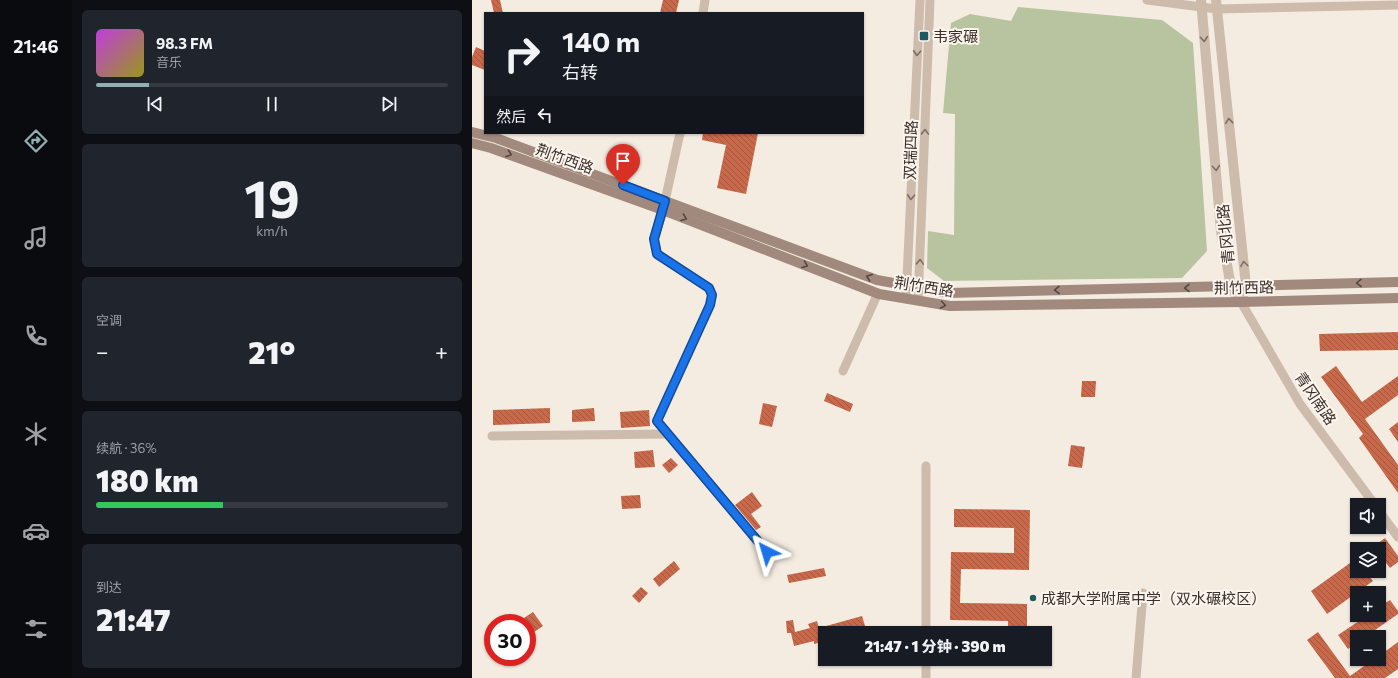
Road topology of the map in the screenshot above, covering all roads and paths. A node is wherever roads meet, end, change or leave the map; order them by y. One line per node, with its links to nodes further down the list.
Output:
1 (705, 0): 8 (street)
2 (920, 0): 14 (street, 双瑞四路, one-way to 14)
3 (930, 0): 17 (street, 双瑞四路, one-way to 3)
4 (1147, 0): 5 (street)
5 (1201, 3): 6 (street); 16 (street, 青冈北路, one-way to 16)
6 (1217, 4): 7 (street); 15 (street, 青冈北路, one-way to 6)
7 (1398, 6)
8 (703, 12)
9 (472, 132): 12 (main road, 荆竹西路)
10 (680, 134): 12 (street)
11 (472, 143): 12 (main road, 荆竹西路, one-way to 12)
12 (664, 205): 14 (main road, 荆竹西路, one-way to 12); 18 (main road, 荆竹西路, one-way to 18); 24 (street)
13 (1398, 282): 15 (main road, 荆竹西路, one-way to 15)
14 (907, 286): 17 (main road, 荆竹西路); 20 (street, 双瑞四路)
15 (1246, 286): 16 (main road, 荆竹西路); 22 (street, 青冈北路)
16 (1231, 287): 17 (main road, 荆竹西路, one-way to 17); 22 (street, 青冈北路)
17 (919, 288): 21 (street, 双瑞四路)
18 (878, 293): 20 (main road, 荆竹西路); 23 (street)
19 (1398, 298): 22 (main road, 荆竹西路)
20 (906, 299): 21 (main road, 荆竹西路)
21 (918, 301): 22 (main road, 荆竹西路, one-way to 22)
22 (1241, 302): 27 (street, 青冈南路)
23 (844, 371)
24 (668, 434): 25 (street); 30 (street)
25 (492, 436)
26 (926, 466): 32 (street)
27 (1370, 498)
28 (1386, 521): 29 (street)
29 (1398, 537)
30 (767, 552)
31 (1143, 593): 35 (street)
32 (926, 626)
33 (926, 666): 34 (street)
34 (926, 678)
35 (1136, 678)

